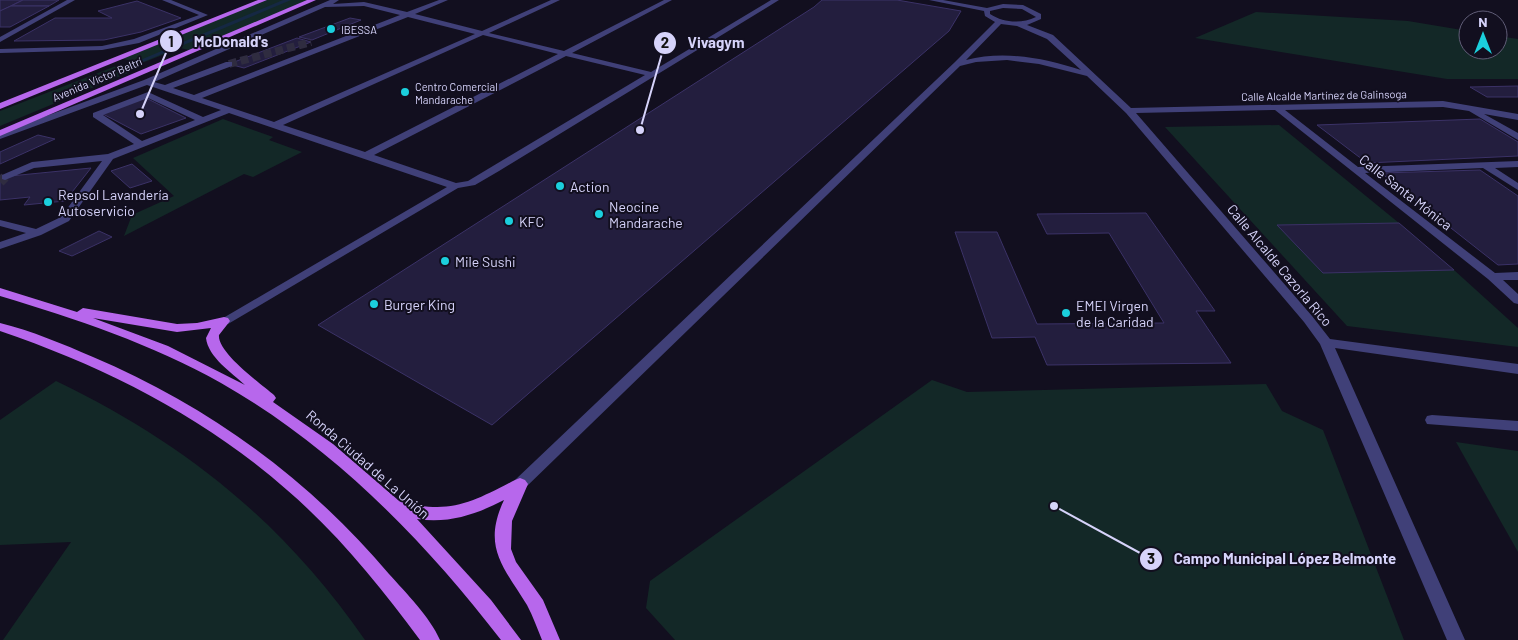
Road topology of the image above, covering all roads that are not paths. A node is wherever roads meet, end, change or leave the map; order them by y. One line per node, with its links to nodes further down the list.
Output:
1 (72, 0): 20 (street)
2 (165, 0): 23 (street)
3 (264, 0): 32 (main road, Avenida Víctor Beltrí)
4 (313, 0): 40 (main road, Avenida Víctor Beltrí)
5 (336, 0): 13 (street)
6 (444, 0): 15 (street)
7 (557, 0): 19 (street)
8 (669, 0): 24 (street)
9 (776, 0): 27 (street)
10 (932, 0): 14 (street)
11 (360, 2): 13 (street); 15 (street)
12 (1018, 3): 14 (street); 18 (street)
13 (317, 8): 29 (street)
14 (987, 10): 16 (street)
15 (408, 14): 19 (street); 22 (street)
16 (1000, 21): 17 (street); 26 (street)
17 (1018, 23): 18 (street); 18 (street)
18 (1045, 27): 28 (street, Calle Alcalde Cazorla Rico)
19 (484, 32): 24 (street); 39 (street)
20 (0, 40)
21 (319, 40): 22 (street)
22 (343, 40): 31 (street)
23 (0, 51)
24 (566, 53): 27 (street); 43 (street)
25 (229, 64): 30 (street)
26 (958, 64): 28 (street); 66 (street)
27 (653, 75): 49 (street)
28 (1090, 75): 36 (street, Calle Alcalde Cazorla Rico)
29 (147, 82): 30 (street); 40 (street)
30 (165, 88): 31 (street)
31 (194, 98): 35 (street)
32 (0, 106)
33 (1464, 106): 34 (street, Calle Alcalde Martínez de Galinsoga); 37 (street, Calle Alcalde Martínez de Galinsoga); 41 (street)
34 (1276, 107): 36 (street, Calle Alcalde Martínez de Galinsoga); 47 (street, Calle Santa Mónica)
35 (228, 110): 38 (street); 39 (street)
36 (1130, 111): 61 (street, Calle Alcalde Cazorla Rico)
37 (1518, 117)
38 (203, 120): 42 (street); 42 (street)
39 (275, 125): 43 (street)
40 (0, 134)
41 (1518, 138)
42 (141, 145): 44 (street)
43 (365, 156): 49 (street)
44 (110, 157): 48 (street); 52 (street)
45 (1518, 164): 46 (street)
46 (1486, 166): 47 (street); 50 (street)
47 (1356, 170): 55 (street, Calle Santa Mónica)
48 (5, 177)
49 (455, 186): 59 (street)
50 (1518, 186)
51 (0, 222): 52 (street)
52 (37, 233): 53 (street)
53 (0, 246)
54 (1518, 276): 55 (street)
55 (1492, 277): 57 (street, Calle Santa Mónica)
56 (0, 292): 58 (main road, Ronda Ciudad de La Unión)
57 (1518, 300)
58 (44, 305): 59 (main road); 65 (main road, Ronda Ciudad de La Unión)
59 (224, 321): 65 (main road)
60 (0, 327): 68 (main road)
61 (1326, 343): 62 (street); 71 (street, Calle Alcalde Cazorla Rico)
62 (1518, 369)
63 (1432, 420): 64 (street)
64 (1518, 426)
65 (303, 430): 67 (main road, Ronda Ciudad de La Unión)
66 (520, 484): 67 (main road); 70 (main road)
67 (391, 505): 69 (main road, Ronda Ciudad de La Unión)
68 (431, 640)
69 (512, 640)
70 (551, 640)
71 (1456, 640)

